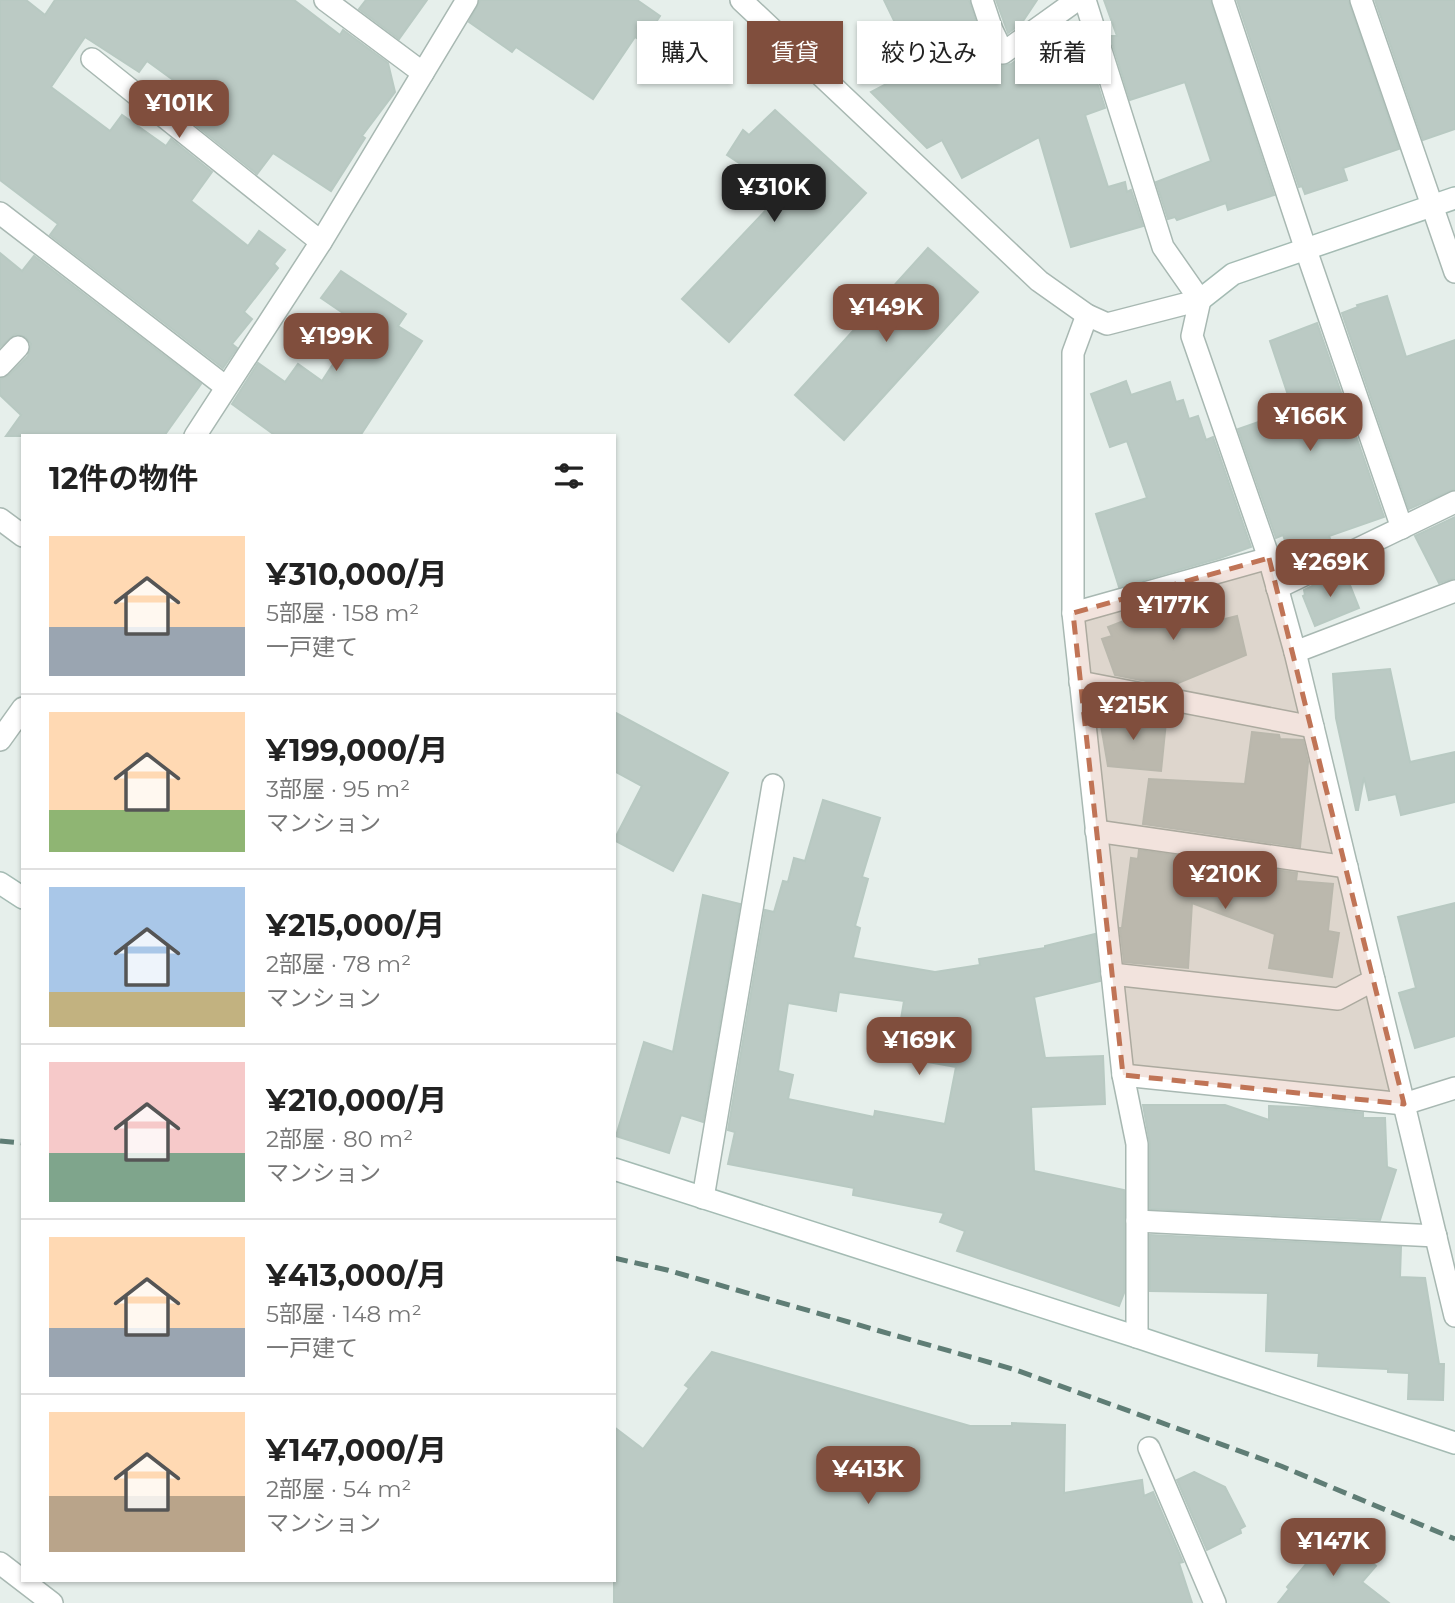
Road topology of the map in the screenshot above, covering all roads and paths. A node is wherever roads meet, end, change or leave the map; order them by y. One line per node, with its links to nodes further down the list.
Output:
1 (325, 0): 10 (street)
2 (467, 0): 10 (street)
3 (741, 0): 18 (street)
4 (982, 0): 5 (street)
5 (1077, 0)
6 (1086, 0): 17 (street)
7 (1223, 0): 15 (street)
8 (1361, 0): 12 (street)
9 (92, 59): 14 (street)
10 (423, 73): 14 (street)
11 (1455, 198): 12 (street)
12 (1432, 206): 15 (street); 16 (street)
13 (0, 213): 21 (street)
14 (321, 242): 21 (street)
15 (1306, 250): 17 (street); 25 (street)
16 (1455, 272)
17 (1199, 300): 18 (street); 27 (street)
18 (1087, 315): 30 (street)
19 (18, 347): 20 (street)
20 (0, 366)
21 (226, 387): 22 (street)
22 (196, 434)
23 (1455, 502): 25 (street)
24 (0, 519): 26 (street)
25 (1402, 527): 28 (street)
26 (21, 535)
27 (1269, 558): 28 (street); 30 (street)
28 (1277, 588): 31 (street)
29 (1455, 591): 31 (street)
30 (1073, 612): 32 (street)
31 (1295, 652): 34 (street)
32 (1080, 682): 34 (street); 37 (street)
33 (21, 711): 35 (street)
34 (1313, 727): 38 (street)
35 (0, 740)
36 (774, 785): 47 (street)
37 (1096, 831): 38 (street); 41 (street)
38 (1347, 867): 42 (street)
39 (0, 883): 40 (street)
40 (21, 897)
41 (1112, 974): 42 (street); 43 (street)
42 (1374, 980): 45 (street)
43 (1123, 1075): 45 (street); 48 (street)
44 (1455, 1088): 45 (street)
45 (1404, 1104): 49 (street)
46 (616, 1170): 47 (street)
47 (703, 1198): 51 (street)
48 (1137, 1221): 49 (street); 51 (street)
49 (1436, 1236): 50 (street)
50 (1455, 1317)
51 (1137, 1337): 52 (street)
52 (1455, 1443)
53 (1149, 1448): 58 (street)
54 (0, 1563): 55 (street)
55 (21, 1579)
56 (25, 1582): 57 (street)
57 (52, 1603)
58 (1215, 1603)

